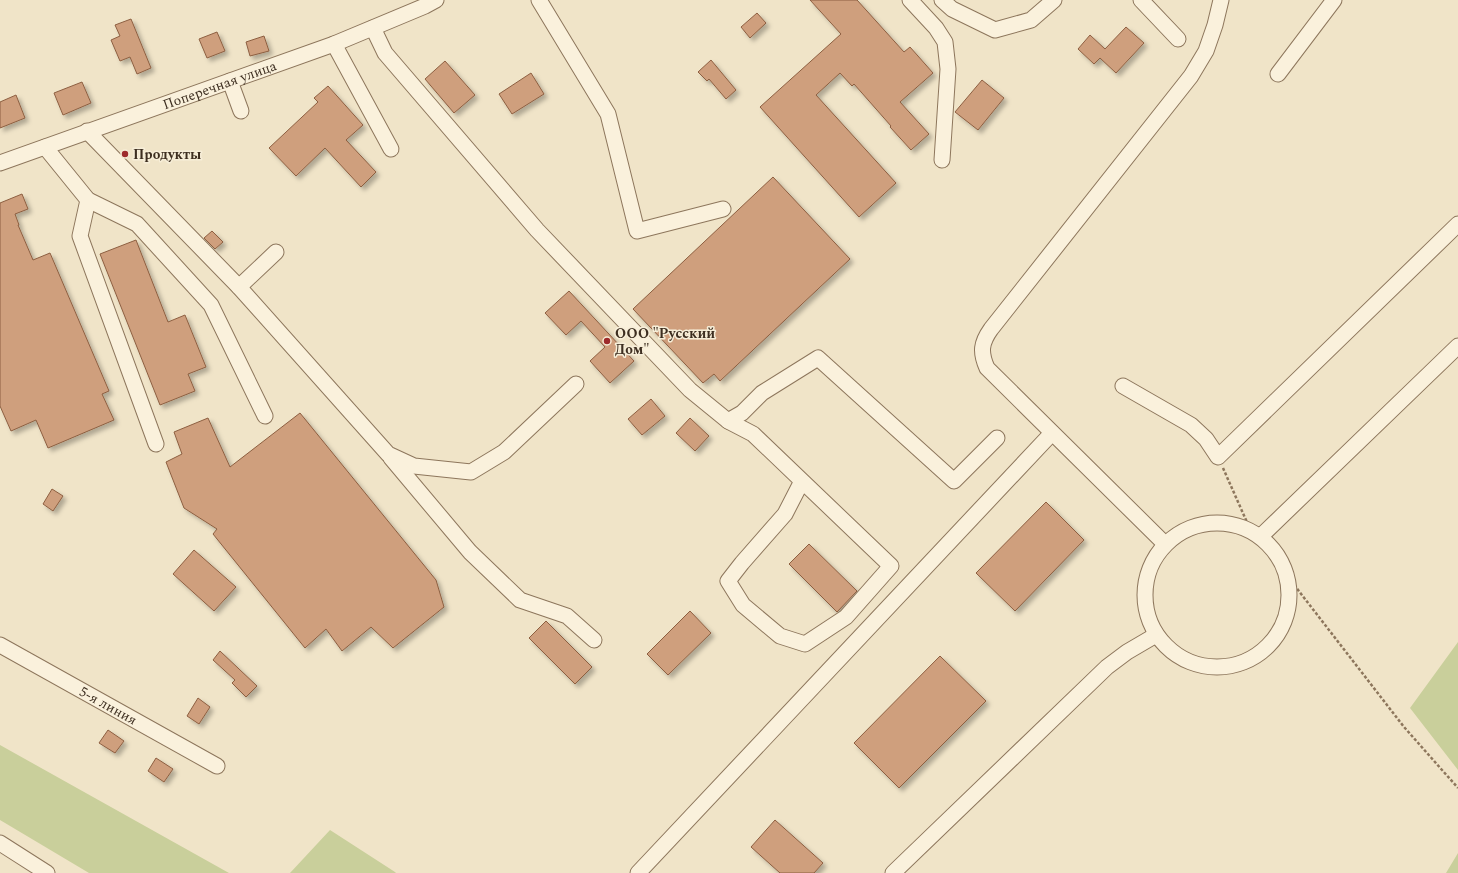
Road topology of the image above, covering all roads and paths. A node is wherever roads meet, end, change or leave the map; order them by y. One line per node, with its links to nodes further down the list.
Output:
1 (436, 0): 9 (street, Поперечная улица)
2 (539, 0): 21 (street)
3 (910, 0): 18 (street)
4 (942, 0): 5 (street)
5 (1054, 0)
6 (1141, 0): 10 (street)
7 (1221, 0): 30 (street)
8 (1334, 0): 12 (street)
9 (372, 28): 11 (street, Поперечная улица); 29 (street)
10 (1178, 38)
11 (334, 44): 13 (street, Поперечная улица); 17 (street)
12 (1278, 74)
13 (230, 81): 14 (street); 15 (street, Поперечная улица)
14 (241, 111)
15 (87, 131): 16 (street, Поперечная улица); 24 (street)
16 (45, 147): 19 (street, Поперечная улица); 20 (street)
17 (391, 149)
18 (942, 160)
19 (0, 163)
20 (88, 200): 28 (street); 32 (street)
21 (724, 209)
22 (1458, 224): 34 (street)
23 (276, 252): 24 (street)
24 (239, 287): 33 (street)
25 (1458, 346): 36 (street)
26 (576, 384): 33 (street)
27 (1123, 386): 34 (street)
28 (265, 416)
29 (728, 421): 31 (street); 35 (street)
30 (1052, 433): 37 (street); 46 (street)
31 (997, 438)
32 (156, 444)
33 (388, 454): 40 (street)
34 (1218, 457): 36 (path)
35 (802, 481): 35 (street)
36 (1256, 533): 37 (street); 38 (street)
37 (1164, 544): 39 (street)
38 (1288, 577): 39 (street); 43 (path)
39 (1156, 636): 47 (street)
40 (594, 640)
41 (0, 646): 42 (street, 5-я линия)
42 (217, 766)
43 (1458, 788)
44 (0, 843): 45 (street)
45 (47, 873)
46 (638, 873)
47 (894, 873)

